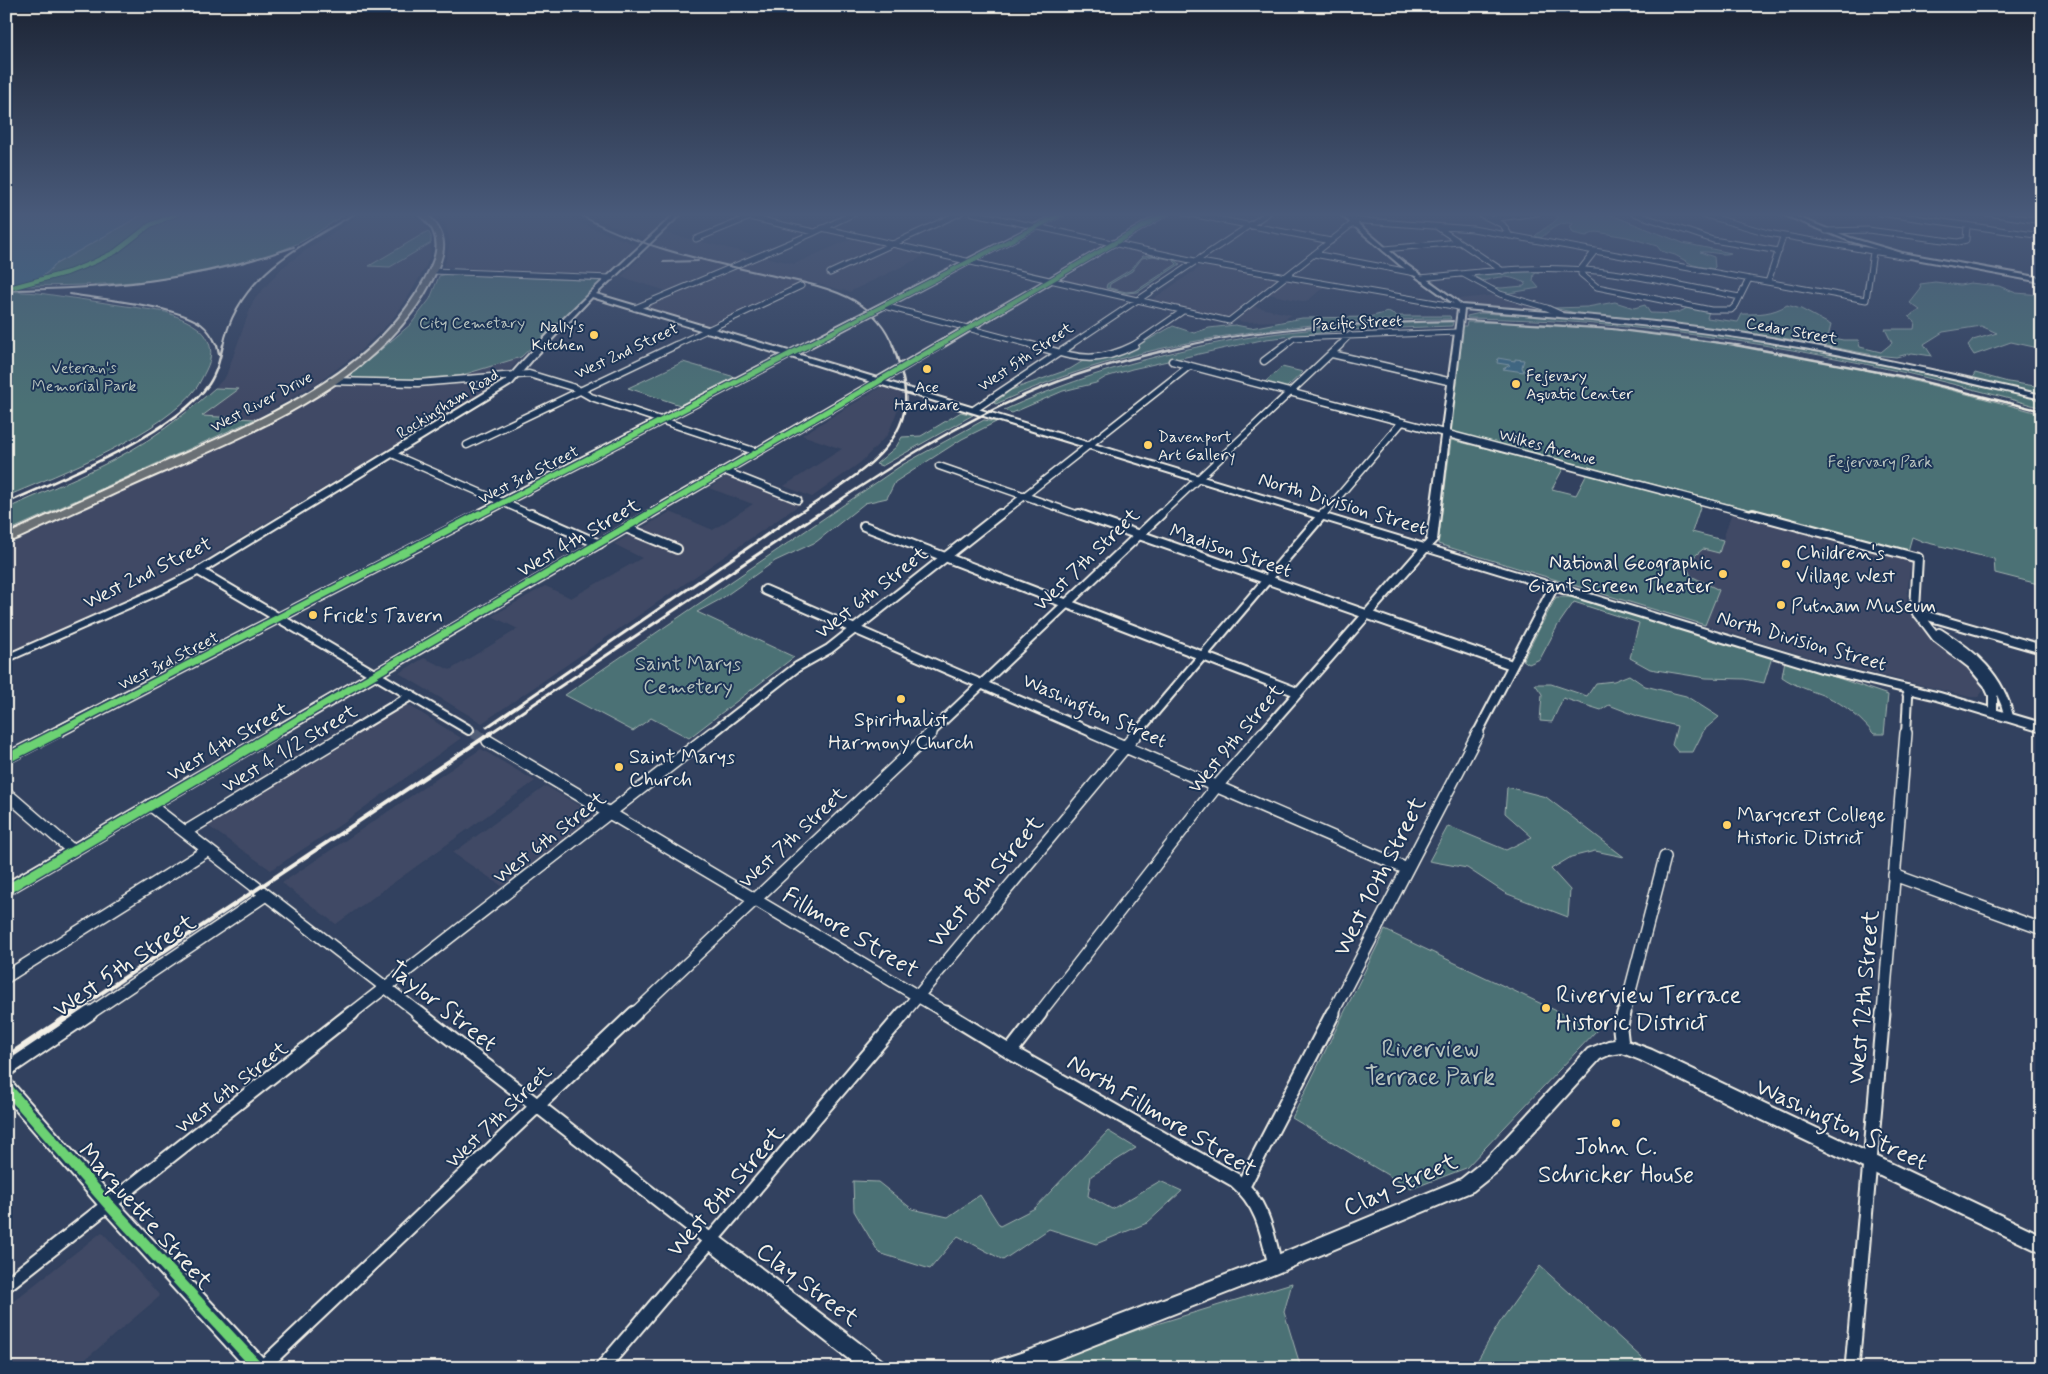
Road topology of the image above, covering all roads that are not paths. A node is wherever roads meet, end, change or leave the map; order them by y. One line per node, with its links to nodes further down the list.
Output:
1 (430, 277): 43 (main road, West River Drive)
2 (589, 277): 17 (street)
3 (708, 277): 29 (street)
4 (939, 277): 27 (main road, West 3rd Street)
5 (1032, 277): 21 (street)
6 (1056, 277): 21 (main road, West 4th Street)
7 (1171, 277): 26 (street, West 5th Street)
8 (1285, 277): 28 (street, Cedar Street); 30 (street)
9 (1431, 277): 18 (street)
10 (1468, 277): 31 (street)
11 (1583, 277): 25 (street)
12 (1636, 277): 25 (street)
13 (1739, 277): 19 (street)
14 (1770, 277): 22 (street)
15 (1869, 277): 22 (street)
16 (2025, 277): 20 (street)
17 (611, 278): 24 (street, Rockingham Road)
18 (1422, 278): 28 (street)
19 (1749, 279): 22 (street); 25 (street)
20 (2042, 280)
21 (1049, 281): 26 (street); 32 (main road, West 4th Street)
22 (1768, 282)
23 (801, 286): 33 (street, West 2nd Street)
24 (591, 296): 29 (street, North Division Street); 42 (street, Rockingham Road)
25 (1740, 297)
26 (1136, 301): 30 (street); 36 (street, West 5th Street)
27 (884, 306): 32 (street); 37 (main road, West 3rd Street)
28 (1459, 307): 31 (street, Cedar Street); 34 (street, West 9th Street)
29 (635, 308): 33 (street, North Division Street)
30 (1183, 312): 36 (street)
31 (1560, 314): 48 (street, Cedar Street)
32 (969, 328): 36 (street); 44 (main road, West 4th Street)
33 (708, 330): 37 (street, North Division Street); 46 (street, West 2nd Street)
34 (1458, 332): 35 (street, Pacific Street); 45 (street, West 9th Street)
35 (1350, 335): 38 (street, West 7th Street); 40 (street, Pacific Street)
36 (1061, 352): 49 (street, West 5th Street)
37 (789, 354): 44 (main road, North Division Street); 50 (main road, West 3rd Street)
38 (1332, 354): 45 (street); 47 (street, West 7th Street)
39 (1172, 361): 41 (street, Wilkes Avenue)
40 (1264, 361)
41 (1188, 366): 47 (street, Wilkes Avenue); 53 (street, West 6th Street)
42 (516, 374): 43 (street); 46 (street); 56 (street, Rockingham Road)
43 (331, 381): 68 (main road, West River Drive)
44 (879, 381): 49 (main road, North Division Street); 55 (main road, West 4th Street)
45 (1452, 382): 52 (street, West 9th Street)
46 (578, 391): 50 (street); 54 (street, West 2nd Street)
47 (1290, 393): 51 (street, Wilkes Avenue); 59 (street, West 7th Street)
48 (2042, 397)
49 (975, 409): 53 (main road, North Division Street)
50 (662, 420): 55 (street); 62 (main road, West 3rd Street)
51 (1402, 422): 52 (street, Wilkes Avenue); 64 (street, West 8th Street)
52 (1445, 433): 70 (street, West 9th Street); 73 (street, Wilkes Avenue)
53 (1088, 444): 59 (main road, North Division Street); 60 (street, West 6th Street)
54 (467, 445)
55 (757, 452): 58 (main road, West 4th Street)
56 (392, 454): 62 (street); 63 (street, Rockingham Road)
57 (939, 466): 60 (street, Madison Street)
58 (725, 471): 61 (street); 66 (main road, West 4th Street)
59 (1199, 478): 64 (main road, North Division Street); 67 (street, West 7th Street)
60 (1023, 496): 67 (street, Madison Street); 72 (street, West 6th Street)
61 (798, 500)
62 (503, 502): 69 (street); 81 (main road, West 3rd Street)
63 (298, 510): 74 (street, West 2nd Street)
64 (1321, 516): 70 (main road, North Division Street); 75 (street, West 8th Street)
65 (864, 526): 72 (street)
66 (626, 528): 69 (main road, West 4th Street); 71 (street)
67 (1137, 536): 75 (street, Madison Street); 78 (street, West 7th Street)
68 (6, 539)
69 (599, 544): 89 (main road, West 4th Street)
70 (1426, 547): 76 (main road, North Division Street); 80 (street, West 9th Street)
71 (677, 550)
72 (946, 557): 78 (street); 83 (street, West 6th Street)
73 (1918, 558): 79 (street)
74 (199, 571): 81 (street); 87 (street, West 2nd Street)
75 (1266, 580): 80 (street, Madison Street); 86 (street, West 8th Street)
76 (1554, 586): 88 (street, West 10th Street); 91 (main road, North Division Street)
77 (765, 590): 83 (street, Washington Street)
78 (1067, 604): 86 (street); 90 (street, West 7th Street)
79 (1917, 613): 82 (street); 84 (street)
80 (1366, 615): 88 (street, Madison Street); 92 (street, West 9th Street)
81 (280, 618): 89 (street); 100 (main road, West 3rd Street)
82 (1954, 624): 84 (street); 85 (street)
83 (855, 628): 90 (street, Washington Street); 104 (street, West 6th Street)
84 (1930, 628): 94 (street); 95 (street)
85 (2042, 649)
86 (1202, 656): 92 (street); 99 (street, West 8th Street)
87 (6, 659)
88 (1512, 665): 109 (street, West 10th Street)
89 (376, 674): 93 (street); 103 (main road, West 4th Street)
90 (982, 684): 99 (street, Washington Street); 113 (street, West 7th Street)
91 (1906, 689): 94 (main road, North Division Street); 110 (street, West 12th Street)
92 (1297, 692): 101 (street, West 9th Street)
93 (412, 695): 97 (street); 105 (street, West 4 1/2 Street)
94 (1993, 712): 95 (main road, North Division Street)
95 (2009, 717): 96 (main road, North Division Street)
96 (2042, 728)
97 (469, 730)
98 (488, 741): 104 (street, Fillmore Street)
99 (1125, 747): 101 (street, Washington Street); 117 (street, West 8th Street)
100 (6, 759)
101 (1216, 787): 109 (street, Washington Street); 119 (street, West 9th Street)
102 (6, 793): 106 (street)
103 (150, 806): 105 (street, Taylor Street); 106 (main road, West 4th Street)
104 (608, 813): 113 (street, Fillmore Street); 116 (street, West 6th Street)
105 (185, 832): 107 (street, Taylor Street)
106 (73, 850): 111 (main road, West 4th Street)
107 (208, 850): 112 (street, Taylor Street); 115 (street)
108 (1665, 857): 118 (street)
109 (1408, 869): 124 (street, West 10th Street)
110 (1894, 875): 114 (street); 123 (street, West 12th Street)
111 (6, 890)
112 (266, 895): 116 (street, Taylor Street); 120 (street, West 5th Street)
113 (754, 898): 117 (street, Fillmore Street); 122 (street, West 7th Street)
114 (2042, 929)
115 (6, 977)
116 (385, 988): 122 (street, Taylor Street); 125 (street, West 6th Street)
117 (917, 997): 119 (street, Fillmore Street); 126 (street, West 8th Street)
118 (1622, 1046): 123 (street, Washington Street); 128 (street, Clay Street)
119 (1010, 1052): 124 (street, North Fillmore Street)
120 (6, 1070)
121 (6, 1088): 125 (street, Marquette Street)
122 (537, 1106): 126 (street, Taylor Street); 130 (street, West 7th Street)
123 (1870, 1163): 127 (street, Washington Street); 134 (street, West 12th Street)
124 (1243, 1186): 128 (street, North Fillmore Street)
125 (109, 1205): 129 (street, West 6th Street); 130 (street, Marquette Street)
126 (710, 1240): 131 (street, West 8th Street); 132 (street, Clay Street)
127 (2042, 1244)
128 (1275, 1265): 133 (street, Clay Street)
129 (6, 1285)
130 (260, 1368)
131 (602, 1368)
132 (876, 1368)
133 (1003, 1368)
134 (1852, 1368)

